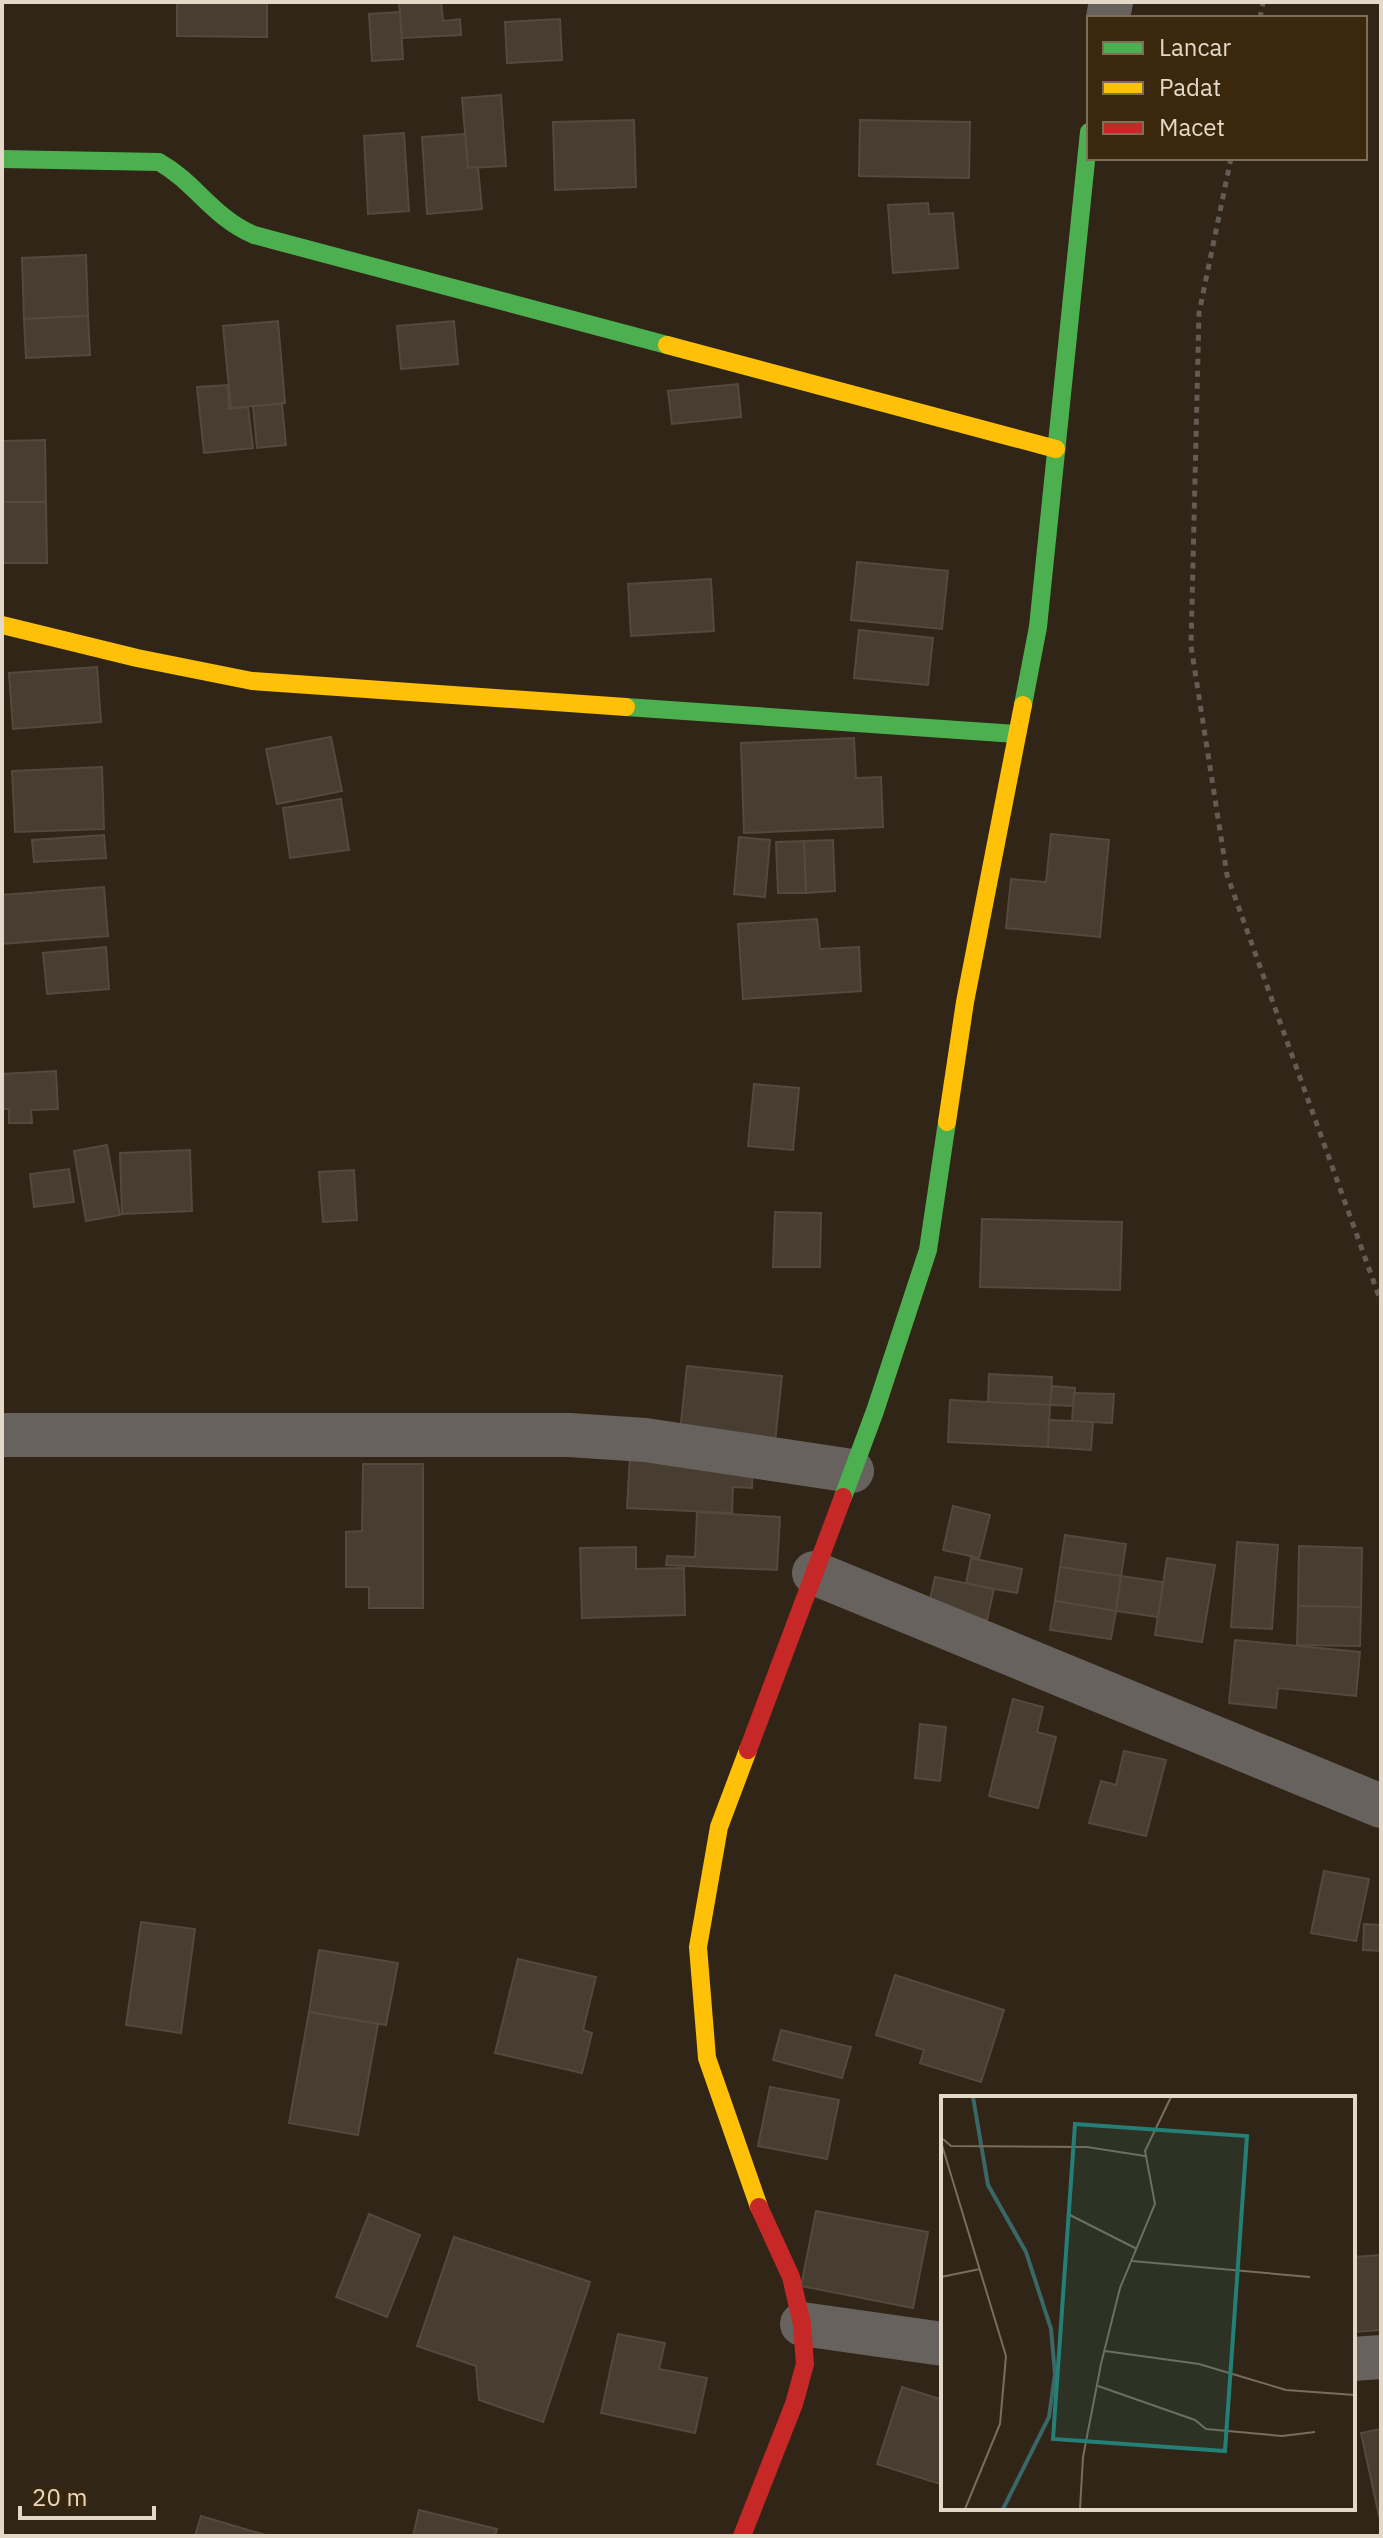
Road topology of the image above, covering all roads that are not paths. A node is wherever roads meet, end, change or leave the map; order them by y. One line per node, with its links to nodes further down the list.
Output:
1 (1087, 151): 3 (street)
2 (2, 159): 3 (street)
3 (1056, 449): 5 (street)
4 (2, 625): 5 (street)
5 (1016, 734): 7 (street)
6 (2, 1435): 7 (street)
7 (852, 1471): 8 (street)
8 (814, 1573): 9 (street); 10 (street)
9 (1381, 1806)
10 (802, 2324): 11 (street); 14 (street)
11 (941, 2344)
12 (1381, 2357): 13 (street)
13 (1355, 2359)
14 (742, 2536)

